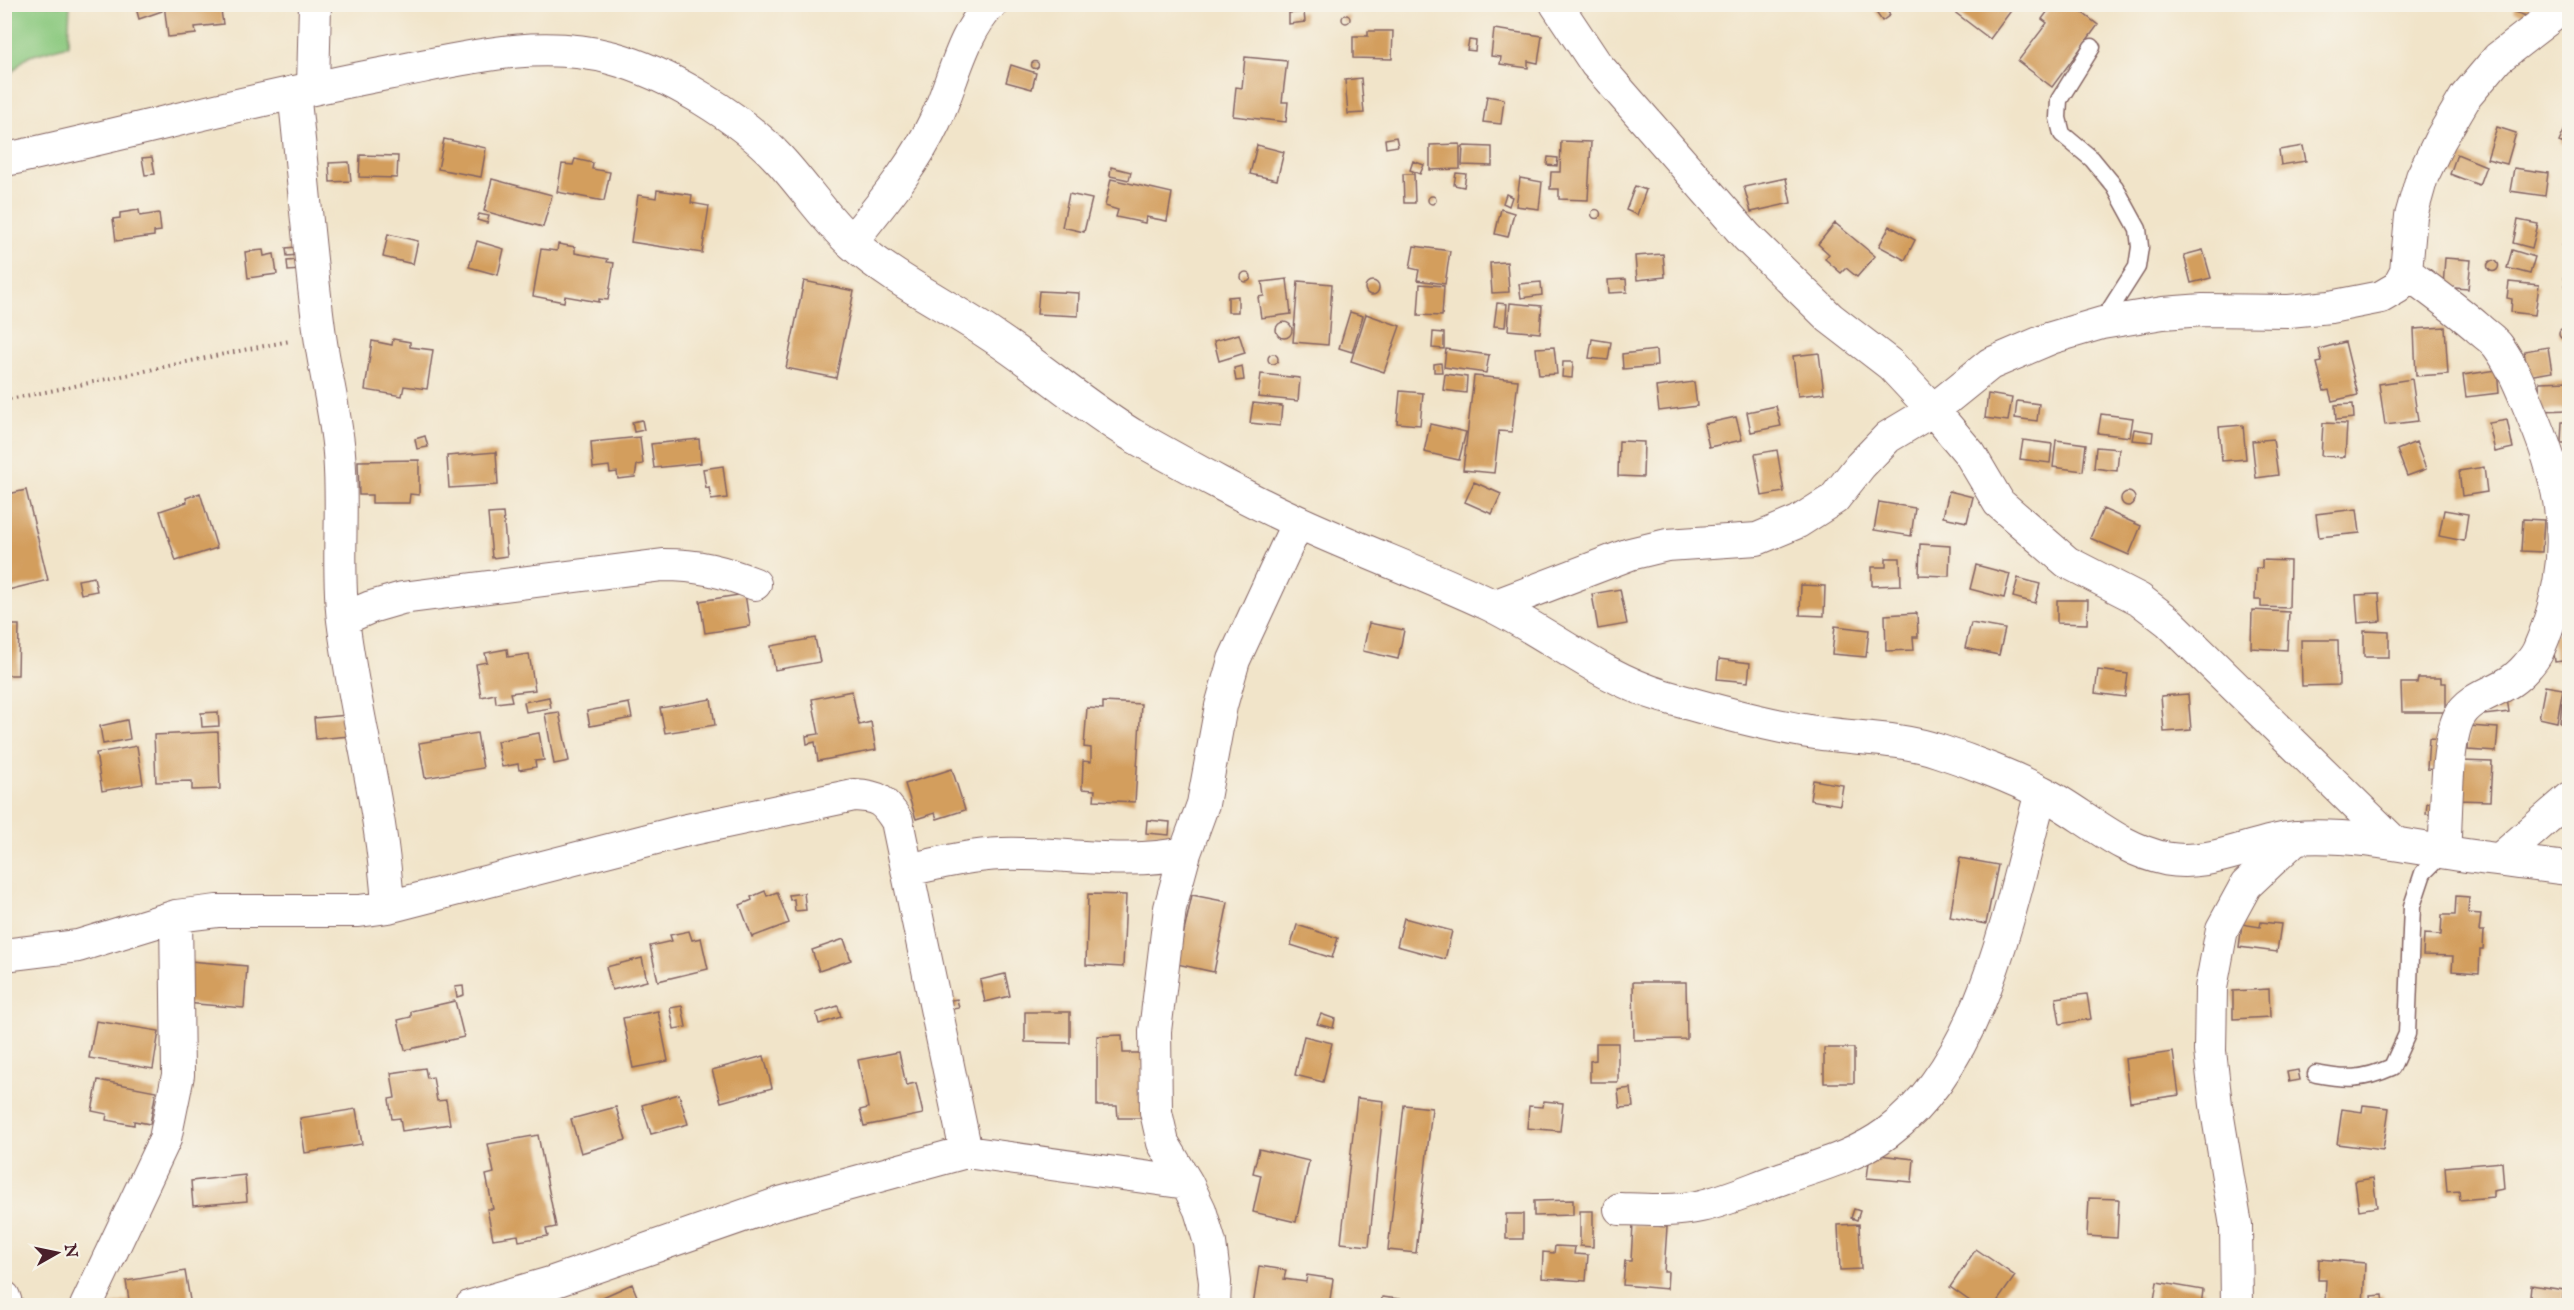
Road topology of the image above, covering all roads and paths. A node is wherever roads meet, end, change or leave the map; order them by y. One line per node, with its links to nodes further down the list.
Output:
1 (315, 4): 6 (street)
2 (991, 4): 8 (street)
3 (1556, 4): 13 (street)
4 (2560, 8): 9 (street)
5 (2092, 47): 10 (lane)
6 (303, 90): 7 (street); 8 (street); 11 (street)
7 (4, 160)
8 (851, 242): 14 (street)
9 (2406, 272): 10 (street); 22 (street)
10 (2102, 323): 13 (street)
11 (320, 336): 12 (path); 17 (street)
12 (4, 400)
13 (1933, 410): 16 (street); 21 (street)
14 (1298, 522): 16 (street); 23 (street)
15 (755, 584): 17 (street)
16 (1494, 606): 18 (street)
17 (343, 619): 27 (street)
18 (2041, 792): 20 (street); 33 (street)
19 (2570, 798): 24 (street)
20 (2297, 837): 21 (street); 39 (street)
21 (2393, 842): 22 (street)
22 (2444, 852): 24 (street); 30 (lane)
23 (1185, 853): 26 (street); 32 (street)
24 (2500, 859): 25 (street)
25 (2570, 869)
26 (908, 870): 27 (street); 31 (street)
27 (388, 907): 28 (street)
28 (177, 916): 29 (street); 36 (street)
29 (4, 955)
30 (2316, 1074)
31 (966, 1152): 32 (street); 37 (street)
32 (1187, 1183): 38 (street)
33 (1620, 1209)
34 (4, 1297): 35 (street)
35 (7, 1305)
36 (86, 1305)
37 (471, 1305)
38 (1214, 1305)
39 (2237, 1305)

